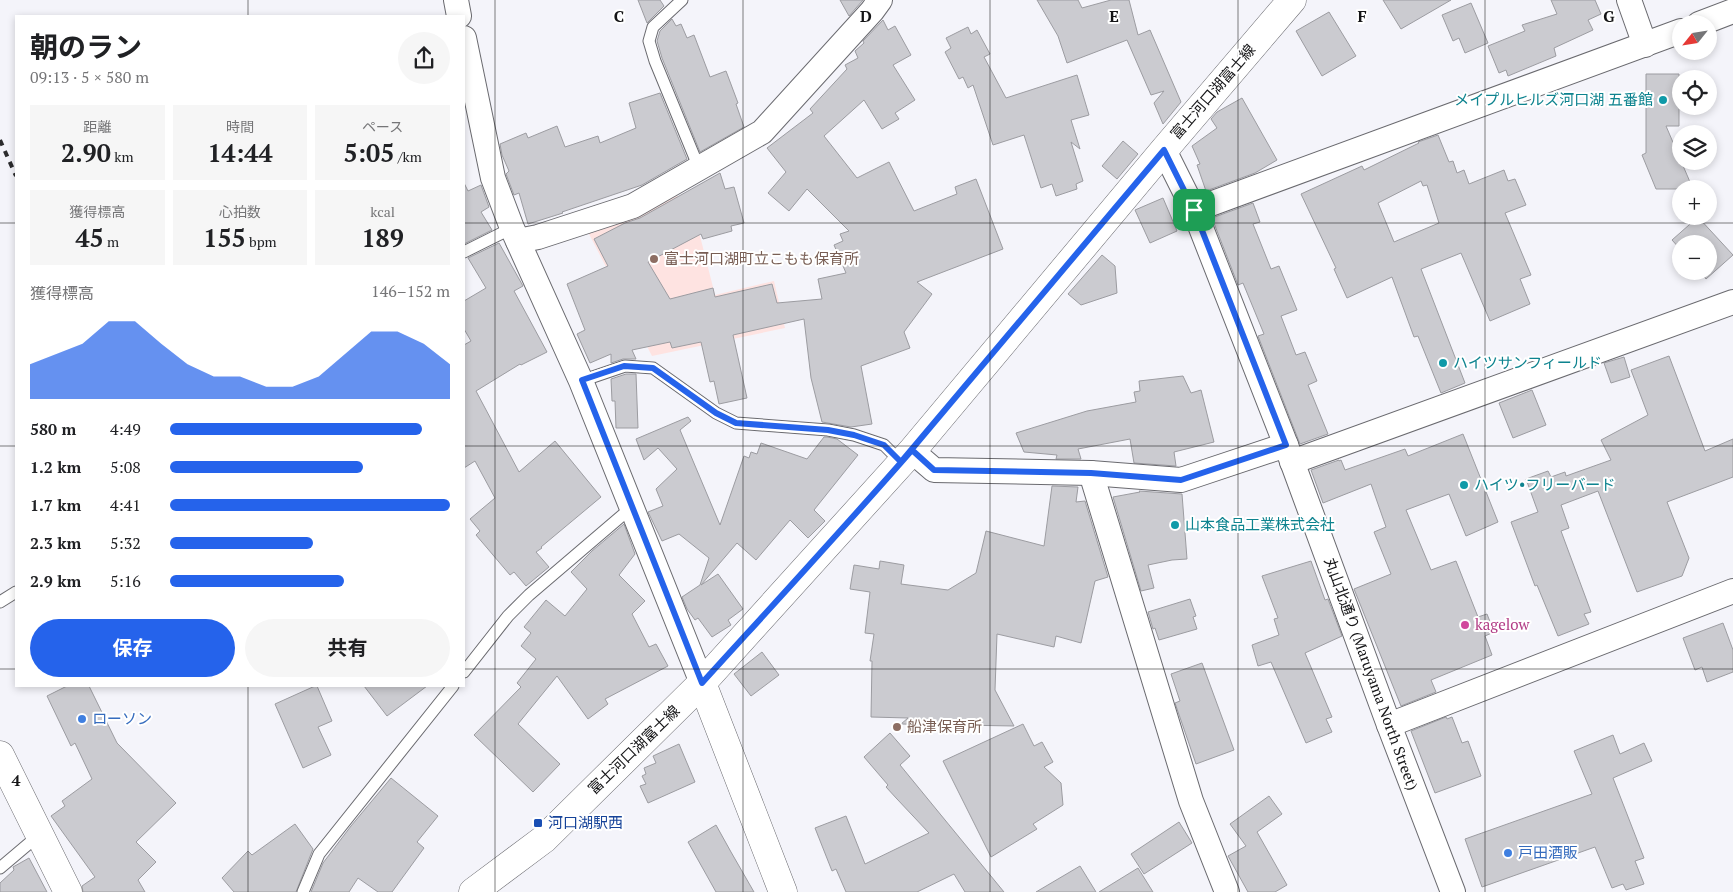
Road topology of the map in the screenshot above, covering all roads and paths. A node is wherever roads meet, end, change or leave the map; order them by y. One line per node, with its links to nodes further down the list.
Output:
1 (456, 0): 7 (street)
2 (682, 0): 13 (lane)
3 (880, 0): 13 (street)
4 (1292, 0): 12 (main road, 富士河口湖富士線)
5 (1629, 0): 11 (street)
6 (1733, 11): 8 (street)
7 (460, 15)
8 (1718, 17)
9 (1672, 34): 11 (street)
10 (465, 43): 15 (street)
11 (1645, 45): 14 (street)
12 (1164, 150): 14 (street, 丸山北通り (Maruyama North Street)); 20 (main road, 富士河口湖富士線)
13 (699, 168): 15 (street)
14 (1194, 210): 19 (street, 丸山北通り (Maruyama North Street))
15 (515, 235): 16 (lane); 18 (street)
16 (465, 252)
17 (1733, 302): 19 (street)
18 (582, 380): 20 (lane); 22 (street)
19 (1289, 453): 21 (street); 29 (street, 丸山北通り (Maruyama North Street))
20 (906, 456): 21 (street); 27 (main road, 富士河口湖富士線)
21 (1091, 473): 37 (street)
22 (632, 507): 26 (lane); 27 (street)
23 (1733, 591): 29 (street)
24 (15, 593): 25 (lane)
25 (0, 602)
26 (465, 671)
27 (702, 683): 35 (main road, 富士河口湖富士線); 36 (main road)
28 (452, 687): 34 (lane)
29 (1389, 725): 38 (street, 丸山北通り (Maruyama North Street))
30 (0, 755): 31 (main road)
31 (39, 834): 32 (lane); 33 (main road)
32 (0, 868)
33 (68, 892)
34 (303, 892)
35 (473, 892)
36 (783, 892)
37 (1227, 892)
38 (1453, 892)

